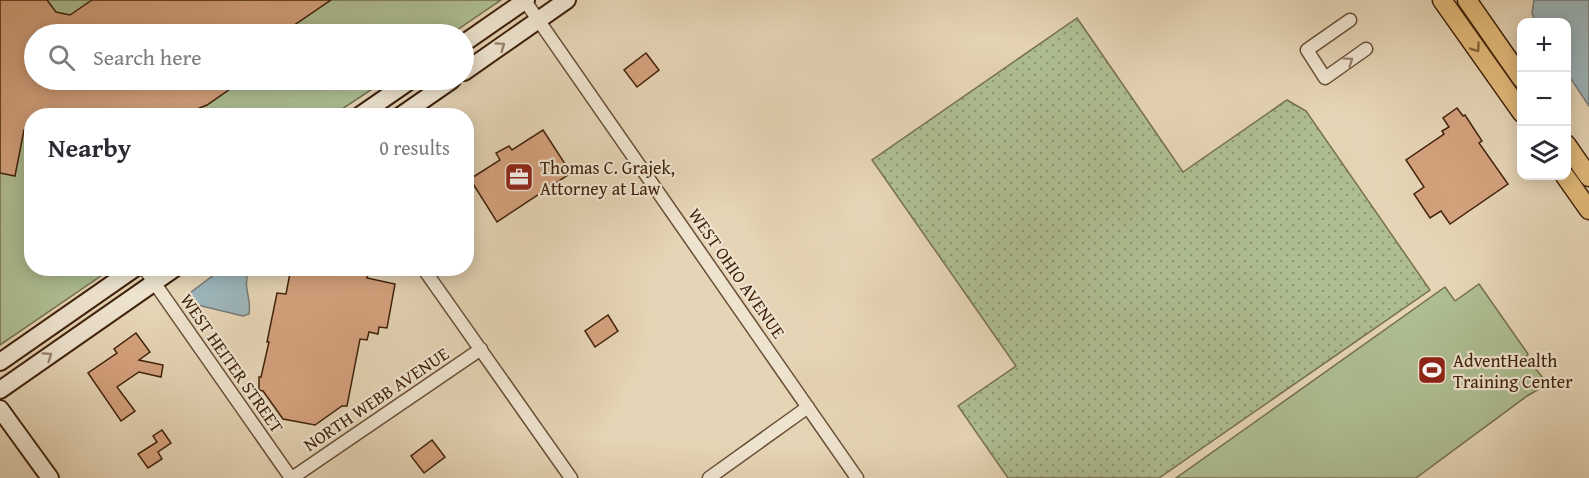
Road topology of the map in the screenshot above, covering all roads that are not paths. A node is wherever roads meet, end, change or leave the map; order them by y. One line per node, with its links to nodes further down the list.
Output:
1 (526, 0): 6 (street, WEST OHIO AVENUE); 8 (street)
2 (567, 0): 6 (street)
3 (1442, 0): 14 (main road, one-way to 14)
4 (1467, 0): 5 (main road)
5 (1479, 9): 11 (main road)
6 (539, 20): 10 (street, one-way to 6); 29 (street, WEST OHIO AVENUE)
7 (1350, 20): 9 (street, one-way to 9)
8 (474, 36)
9 (1366, 49)
10 (474, 65)
11 (1517, 72)
12 (397, 90): 15 (street)
13 (438, 90): 16 (street)
14 (1517, 107)
15 (371, 108)
16 (412, 108)
17 (1571, 151): 18 (main road)
18 (1589, 177)
19 (1568, 180): 20 (main road)
20 (1589, 210)
21 (124, 276): 27 (street)
22 (149, 276): 25 (street, WEST HEITER STREET)
23 (164, 276): 25 (street)
24 (429, 276): 26 (street)
25 (154, 283): 28 (street, one-way to 25); 32 (street, WEST HEITER STREET)
26 (481, 349): 32 (street, NORTH WEBB AVENUE); 33 (street)
27 (0, 362)
28 (0, 390)
29 (808, 407): 34 (street); 35 (street, WEST OHIO AVENUE)
30 (0, 409): 31 (street)
31 (50, 478)
32 (292, 478)
33 (571, 478)
34 (709, 478)
35 (857, 478)

